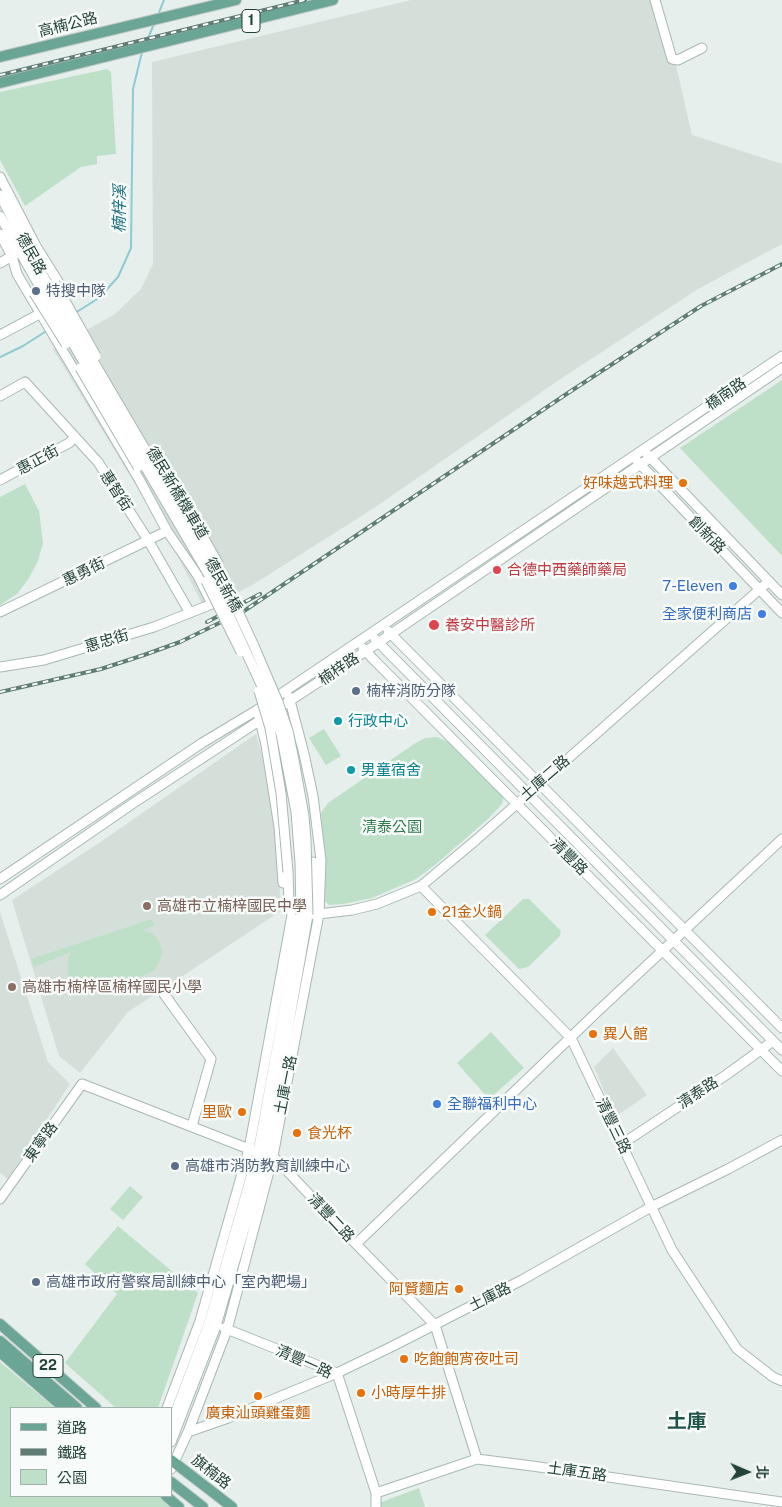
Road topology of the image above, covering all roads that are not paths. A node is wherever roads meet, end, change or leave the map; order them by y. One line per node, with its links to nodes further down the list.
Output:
1 (236, 0): 5 (main road, 高楠公路 / 1)
2 (333, 0): 6 (main road, 1)
3 (655, 0): 4 (street)
4 (702, 48)
5 (0, 57)
6 (0, 83)
7 (0, 177): 9 (street, 德民路)
8 (0, 195): 9 (street, 德民路)
9 (6, 204): 12 (street, 德民路)
10 (0, 216): 12 (street, 德民路)
11 (0, 234): 12 (street, 德民路)
12 (22, 253): 13 (street); 14 (street); 14 (street, 德民路); 14 (street); 15 (street); 15 (street)
13 (0, 263)
14 (45, 288): 54 (street, 德民新橋機車道, bridge); 55 (street, 德民新橋機車道, bridge); 55 (street, 德民新橋, bridge)
15 (42, 316): 16 (street); 28 (street)
16 (0, 335)
17 (782, 356): 20 (street, 橋南路)
18 (782, 368): 22 (street, 橋南路)
19 (0, 396): 21 (street, 惠智街)
20 (671, 431): 23 (street, 楠梓路)
21 (74, 437): 27 (street, 惠正街); 29 (street, 惠智街)
22 (676, 440): 25 (street, 楠梓路)
23 (643, 450): 24 (street, 楠梓路); 25 (street, 創新路)
24 (633, 457): 26 (street, 創新路); 36 (street, 楠梓路)
25 (650, 457): 26 (street, 楠梓路); 30 (street, 創新路)
26 (640, 464): 31 (street, 創新路); 38 (street, 楠梓路)
27 (0, 480)
28 (167, 531): 29 (street, 惠勇街); 35 (street, 惠忠街)
29 (148, 540): 33 (street, 惠勇街); 35 (street, 惠智街)
30 (769, 581): 31 (street, 土庫二路); 32 (street, 創新路)
31 (760, 589): 34 (street, 創新路); 47 (street, 土庫二路)
32 (782, 595)
33 (0, 612)
34 (782, 612)
35 (190, 613): 42 (street, 惠忠街)
36 (382, 625): 37 (street, 楠梓路); 38 (street, 清豐路)
37 (370, 633): 39 (street, 楠梓路); 40 (street, 清豐路)
38 (391, 634): 40 (street, 楠梓路); 47 (street, 清豐路)
39 (358, 642): 41 (street, 清豐路); 43 (street, 楠梓路)
40 (377, 643): 41 (street, 楠梓路); 48 (street, 清豐路)
41 (366, 651): 44 (street, 楠梓路); 49 (street, 清豐路)
42 (0, 667)
43 (286, 690): 44 (street, 土庫一路); 45 (street, 楠梓路)
44 (290, 701): 46 (street, 楠梓路); 54 (street, 土庫一路)
45 (257, 710): 46 (street); 51 (street, 楠梓路)
46 (261, 721): 53 (street, 楠梓路); 55 (street)
47 (539, 783): 48 (street, 土庫二路); 56 (street, 清豐路)
48 (527, 794): 49 (street, 土庫二路); 57 (street, 清豐路)
49 (516, 803): 52 (street, 土庫二路); 58 (street, 清豐路)
50 (782, 839): 56 (street)
51 (0, 879)
52 (421, 886): 54 (street, 土庫二路); 61 (street, 清豐三路)
53 (0, 895)
54 (319, 914): 55 (street, 土庫二路); 70 (street, 土庫一路)
55 (300, 915): 70 (street, 土庫一路); 70 (street, 土庫一路)
56 (684, 930): 57 (street); 60 (street, 清豐路)
57 (673, 941): 58 (street); 62 (street, 清豐路)
58 (663, 951): 61 (street); 63 (street, 清豐路)
59 (164, 994): 67 (street)
60 (782, 1028)
61 (571, 1038): 69 (street, 清豐三路); 73 (street)
62 (773, 1041): 63 (street, 清泰路); 64 (street, 清豐路)
63 (761, 1050): 65 (street, 清豐路); 69 (street, 清泰路)
64 (782, 1050)
65 (782, 1071)
66 (82, 1084): 67 (street, 清豐二路); 71 (street, 東寧路)
67 (192, 1126): 70 (street, 清豐二路)
68 (782, 1140): 72 (street, 土庫路)
69 (622, 1144): 72 (street, 清豐三路)
70 (261, 1153): 73 (street, 清豐二路); 74 (street, 土庫一路); 76 (street, 土庫一路); 78 (street, 土庫一路)
71 (0, 1199)
72 (651, 1207): 77 (street, 土庫路); 82 (street, 清豐三路)
73 (356, 1244): 77 (street, 清豐二路)
74 (200, 1320): 76 (street, 清豐一路); 86 (street, 土庫一路)
75 (0, 1324): 85 (main road, 22)
76 (212, 1324): 78 (street, 清豐一路); 87 (street, 土庫一路); 89 (street, 土庫一路)
77 (435, 1325): 81 (street, 土庫路); 90 (street, 清豐二路)
78 (227, 1330): 81 (street, 清豐一路); 88 (street, 土庫一路)
79 (0, 1341): 84 (main road, 22)
80 (0, 1352): 83 (main road, 22)
81 (337, 1373): 88 (street, 土庫路); 93 (street, 清豐一路)
82 (782, 1381)
83 (63, 1407)
84 (76, 1407)
85 (95, 1407)
86 (167, 1407)
87 (172, 1422)
88 (188, 1432): 91 (street, 土庫一路)
89 (172, 1439)
90 (477, 1459): 93 (street, 土庫五路); 95 (street, 土庫五路)
91 (172, 1464): 98 (main road, 旗楠路)
92 (172, 1483): 97 (main road)
93 (376, 1493): 99 (street, 清豐一路)
94 (167, 1497): 96 (main road)
95 (782, 1502)
96 (180, 1507)
97 (203, 1507)
98 (232, 1507)
99 (376, 1507)

